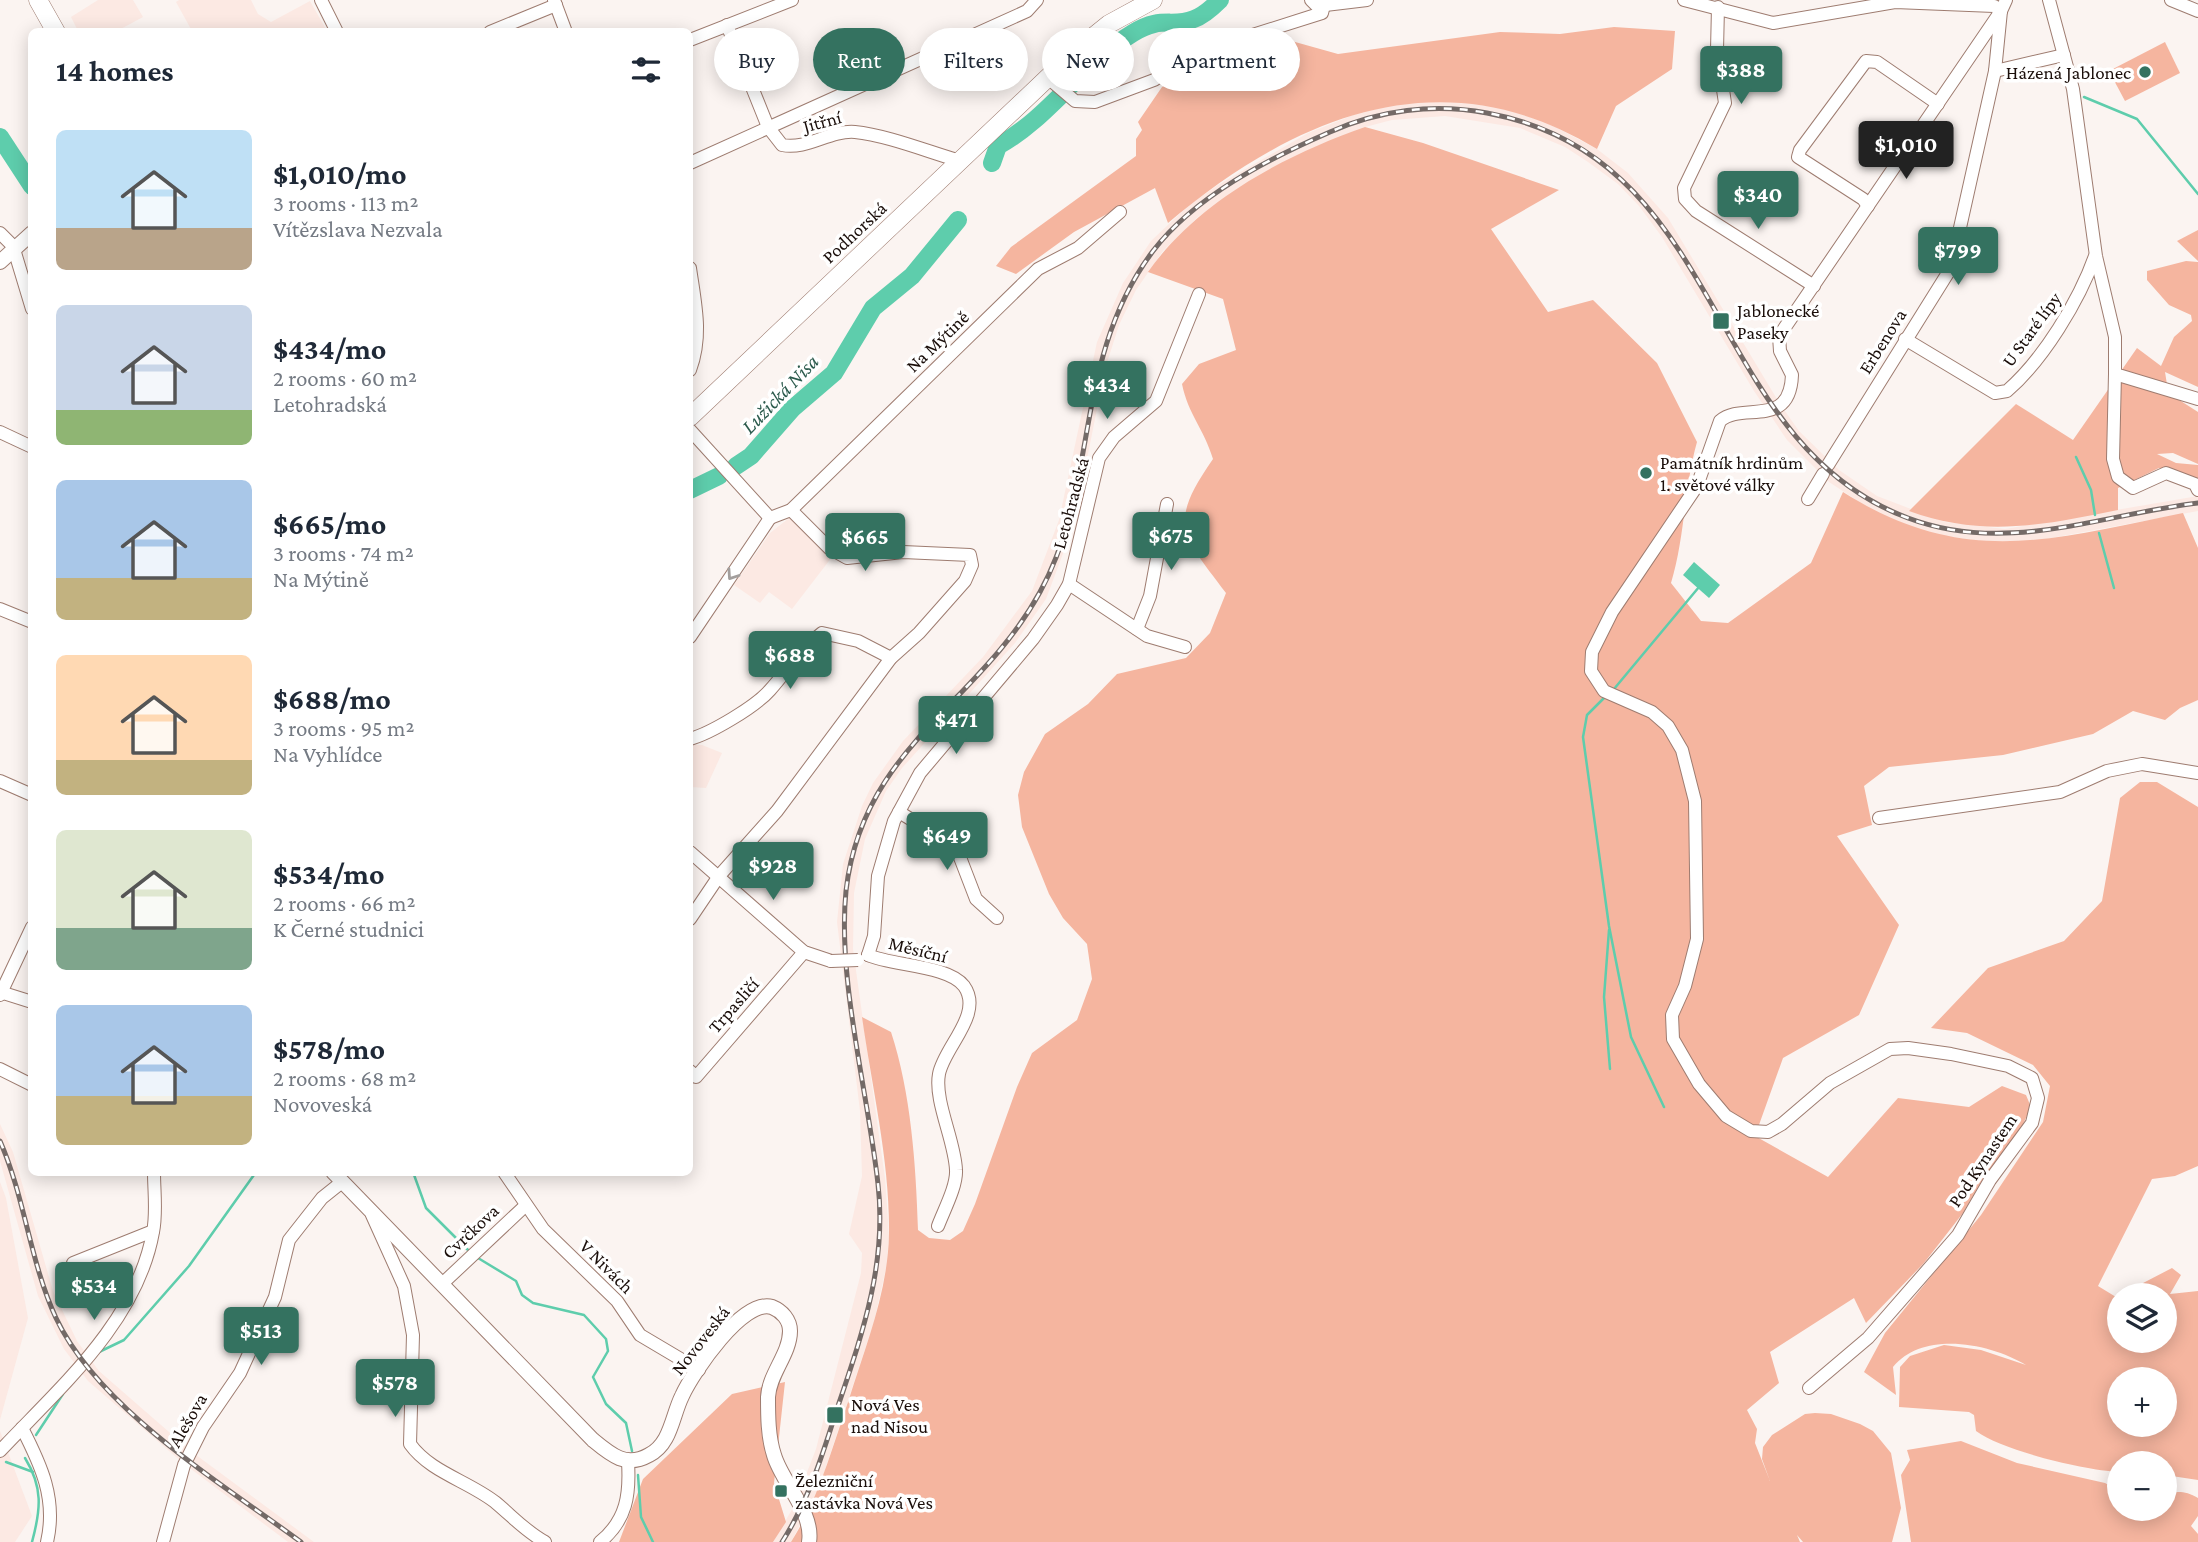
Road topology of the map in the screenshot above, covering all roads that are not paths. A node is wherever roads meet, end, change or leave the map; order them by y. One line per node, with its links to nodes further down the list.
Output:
1 (38, 0): 17 (main road)
2 (321, 0): 18 (street)
3 (792, 0): 16 (street)
4 (1037, 0): 30 (street)
5 (1153, 0): 21 (main road, Podhorská)
6 (1311, 0): 12 (street)
7 (1367, 0): 12 (street)
8 (1684, 0): 14 (street)
9 (2049, 0): 23 (street, U Staré lípy)
10 (2171, 0): 15 (street)
11 (555, 2): 19 (street); 20 (street)
12 (1324, 5): 25 (street)
13 (2004, 5): 14 (street); 24 (street, Erbenova); 29 (street)
14 (1718, 7): 40 (street)
15 (2198, 11)
16 (727, 25): 22 (street); 30 (street, Jitřní)
17 (54, 28)
18 (335, 28)
19 (499, 28)
20 (565, 28)
21 (1105, 28)
22 (693, 39)
23 (2064, 55): 24 (street); 38 (street, U Staré lípy)
24 (1995, 71): 44 (street, Erbenova)
25 (1134, 87)
26 (1042, 91): 31 (main road, Podhorská)
27 (1062, 91): 28 (street)
28 (1124, 91)
29 (1938, 104): 33 (street); 33 (street)
30 (768, 127): 31 (street, Jitřní); 32 (street)
31 (960, 161): 48 (main road, Podhorská)
32 (693, 162)
33 (1868, 206): 40 (street)
34 (1120, 212): 55 (street, Na Mýtině)
35 (0, 233): 37 (street)
36 (28, 236): 37 (street)
37 (13, 246): 39 (street); 43 (street)
38 (2096, 256): 44 (street, U Staré lípy); 46 (street, U Staré lípy)
39 (0, 262)
40 (1814, 286): 92 (street, Pod Kynastem)
41 (693, 287): 45 (street)
42 (1199, 294): 57 (street, Letohradská)
43 (28, 296)
44 (1905, 339): 53 (street, Erbenova)
45 (693, 362)
46 (2115, 374): 47 (street); 52 (street)
47 (2198, 399)
48 (693, 414)
49 (0, 432): 51 (street)
50 (693, 433): 56 (street)
51 (28, 445)
52 (2198, 490)
53 (1808, 499)
54 (1167, 504): 60 (street)
55 (791, 510): 56 (street, Na Mýtině); 63 (street)
56 (770, 518): 61 (street, one-way to 61)
57 (1069, 584): 60 (street); 68 (street, Letohradská)
58 (0, 609): 59 (street)
59 (28, 620)
60 (1137, 629): 62 (street)
61 (693, 633)
62 (1185, 647)
63 (891, 658): 64 (street); 71 (street)
64 (693, 738)
65 (2198, 774): 69 (street)
66 (0, 781): 67 (street)
67 (28, 793)
68 (899, 812): 73 (street); 76 (street, Letohradská)
69 (1879, 818)
70 (693, 854): 71 (street, Měsíční)
71 (719, 876): 72 (street); 75 (street, Měsíční)
72 (693, 915)
73 (997, 918)
74 (28, 935): 77 (street)
75 (804, 952): 76 (street, Měsíční, bridge); 80 (street, Trpasličí)
76 (863, 957): 87 (street, Měsíční)
77 (0, 994): 78 (street)
78 (28, 1001)
79 (0, 1069): 81 (street)
80 (693, 1074)
81 (28, 1083)
82 (154, 1176): 88 (street)
83 (506, 1176): 85 (street, V Nivách)
84 (337, 1177): 86 (street); 97 (street, Alešova)
85 (525, 1206): 90 (street, Cvrčkova); 91 (street, V Nivách)
86 (369, 1209): 90 (street); 98 (street)
87 (938, 1226)
88 (153, 1231): 89 (street); 93 (street)
89 (72, 1264)
90 (442, 1284): 95 (street)
91 (699, 1370): 95 (street, Novoveská); 100 (street, Novoveská)
92 (1809, 1388)
93 (22, 1428): 94 (street); 96 (street)
94 (0, 1451)
95 (628, 1462): 99 (street)
96 (47, 1542)
97 (163, 1542)
98 (545, 1542)
99 (600, 1542)
100 (809, 1542)

